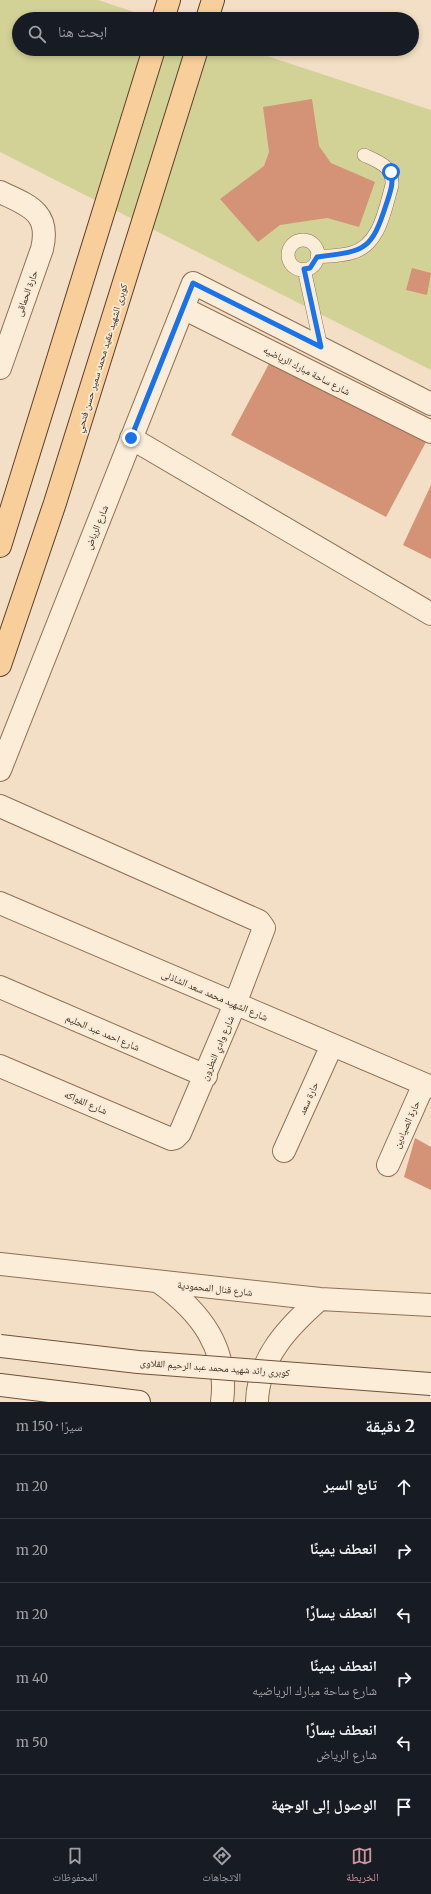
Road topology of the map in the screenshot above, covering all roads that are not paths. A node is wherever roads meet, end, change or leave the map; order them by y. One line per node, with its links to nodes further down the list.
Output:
1 (169, 0): 3 (main road)
2 (213, 0): 4 (main road)
3 (165, 12)
4 (209, 12)
5 (152, 56): 18 (main road)
6 (195, 56): 20 (main road, كوبرى الشهيد عقيد محمد سمير حسن فتحي)
7 (364, 155): 9 (lane)
8 (0, 192): 12 (street, حارة الحماقى)
9 (317, 257): 10 (lane); 10 (lane)
10 (304, 269): 13 (lane)
11 (183, 308): 13 (street, شارع الرياض); 16 (street, شارع ساحة مبارك الرياضيه); 17 (street, شارع الرياض)
12 (4, 344): 14 (street, حارة الحماقى)
13 (321, 347): 15 (street)
14 (0, 368)
15 (431, 404)
16 (431, 432)
17 (131, 438): 19 (street); 21 (street, شارع الرياض)
18 (0, 546)
19 (431, 614)
20 (0, 665)
21 (0, 770)
22 (0, 806): 25 (street, شارع وادي النطرون)
23 (0, 903): 25 (street, شارع الشهيد محمد سعد الشاذلى)
24 (0, 987): 28 (street, شارع احمد عبد الحليم)
25 (235, 1004): 26 (street, شارع الشهيد محمد سعد الشاذلى); 28 (street, شارع وادي النطرون)
26 (332, 1045): 29 (street, شارع الشهيد محمد سعد الشاذلى); 31 (street, حارة سعد)
27 (0, 1066): 30 (street, شارع الفواكه)
28 (206, 1076): 30 (street, شارع وادي النطرون)
29 (428, 1085): 32 (street, حارة الصيادين)
30 (171, 1139)
31 (284, 1151)
32 (388, 1165)
33 (5, 1261): 34 (street, شارع قنال المحمودية)
34 (159, 1282): 35 (street, شارع قنال المحمودية); 41 (street)
35 (320, 1299): 36 (street, شارع قنال المحمودية); 42 (street)
36 (431, 1305)
37 (0, 1346): 38 (street, كوبرى رائد شهيد محمد عبد الرحيم القلاوى, bridge)
38 (431, 1384)
39 (0, 1385): 40 (street)
40 (140, 1402)
41 (222, 1402)
42 (257, 1402)

